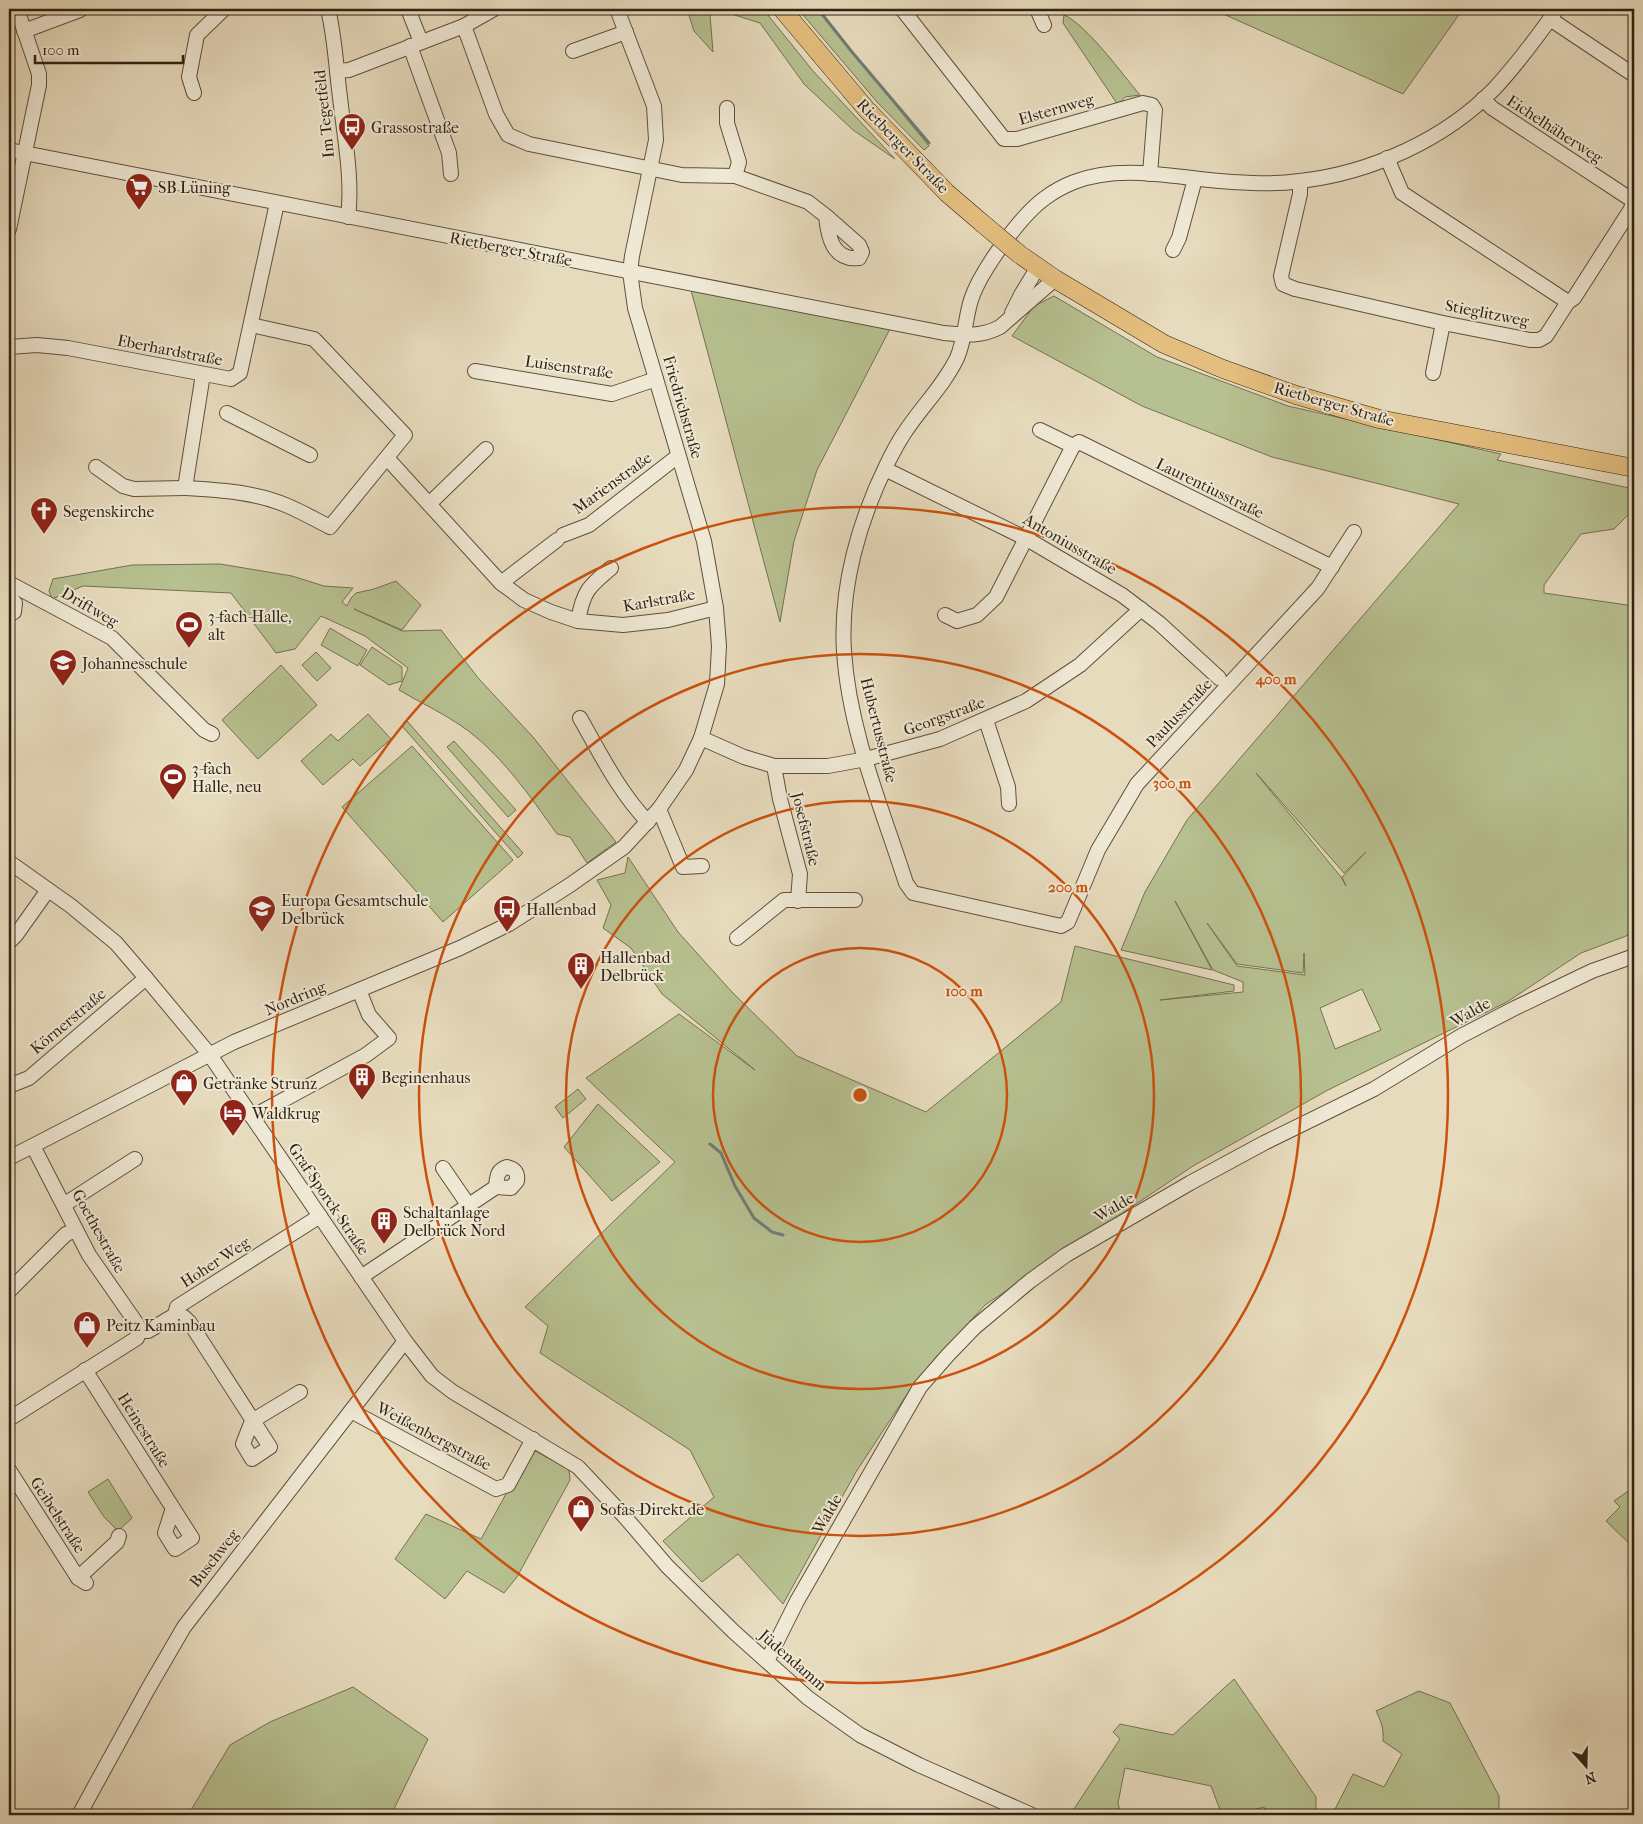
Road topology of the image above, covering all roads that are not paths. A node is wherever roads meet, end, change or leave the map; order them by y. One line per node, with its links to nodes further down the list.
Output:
1 (17, 9): 14 (street)
2 (224, 9): 20 (street)
3 (328, 9): 18 (street, Im Tegetfeld)
4 (408, 9): 16 (street)
5 (494, 9): 13 (street)
6 (617, 9): 15 (street, Friedrichstraße)
7 (782, 9): 38 (main road, Rietberger Straße, bridge)
8 (902, 9): 28 (street, Elsternweg)
9 (1037, 9): 12 (street)
10 (80, 10): 14 (street)
11 (1554, 14): 19 (street); 21 (street, Hubertusstraße)
12 (1044, 25)
13 (464, 26): 16 (street); 26 (street)
14 (24, 32): 24 (street)
15 (626, 32): 17 (street); 26 (street, Friedrichstraße)
16 (415, 44): 18 (street); 27 (street)
17 (573, 51)
18 (336, 71): 35 (street, Im Tegetfeld)
19 (1634, 75)
20 (194, 93)
21 (1483, 98): 25 (street, Hubertusstraße); 32 (street, Eichelhäherweg)
22 (727, 108): 29 (street)
23 (9, 150): 24 (street, Rietberger Straße)
24 (24, 153): 33 (street, Rietberger Straße); 36 (street)
25 (1387, 158): 31 (street, Hubertusstraße); 41 (street)
26 (650, 168): 29 (street); 39 (street, Friedrichstraße)
27 (451, 174)
28 (1150, 174): 30 (street, Hubertusstraße); 45 (street, Hubertusstraße)
29 (735, 176): 34 (street)
30 (1195, 179): 31 (street, Hubertusstraße); 37 (street)
31 (1300, 181): 43 (street, Stieglitzweg)
32 (1633, 199): 41 (street)
33 (277, 203): 35 (street, Rietberger Straße); 44 (street, Eberhardstraße)
34 (826, 216)
35 (348, 217): 39 (street, Rietberger Straße)
36 (9, 229)
37 (1173, 250)
38 (1038, 267): 40 (main road, Rietberger Straße); 42 (street, Rietberger Straße)
39 (630, 272): 45 (street, Rietberger Straße); 50 (street, Friedrichstraße)
40 (1055, 280): 42 (street, Rietberger Straße); 59 (main road, Rietberger Straße)
41 (1568, 302): 43 (street, Stieglitzweg)
42 (1009, 318): 45 (street, Rietberger Straße)
43 (1443, 323): 48 (street)
44 (251, 325): 49 (street, Eberhardstraße); 57 (street)
45 (964, 335): 60 (street, Hubertusstraße)
46 (9, 347): 49 (street, Eberhardstraße)
47 (476, 371): 50 (street, Luisenstraße)
48 (1433, 373)
49 (204, 374): 61 (street)
50 (656, 379): 56 (street, Friedrichstraße)
51 (227, 412): 55 (street)
52 (1040, 430): 53 (street, Laurentiusstraße)
53 (1073, 446): 64 (street); 65 (street, Laurentiusstraße)
54 (486, 449): 62 (street)
55 (310, 455)
56 (678, 456): 67 (street, Marienstraße); 69 (street, Friedrichstraße)
57 (387, 458): 61 (street); 62 (street, Karlstraße)
58 (96, 467): 61 (street)
59 (1634, 468)
60 (885, 469): 64 (street, Antoniusstraße); 79 (street, Hubertusstraße)
61 (185, 488)
62 (429, 504): 67 (street, Karlstraße)
63 (1354, 532): 65 (street, Paulusstraße)
64 (1027, 538): 70 (street, Antoniusstraße); 72 (street)
65 (1332, 567): 74 (street, Paulusstraße)
66 (611, 568): 73 (street)
67 (501, 583): 73 (street, Karlstraße)
68 (10, 590): 71 (street); 77 (street, Driftweg)
69 (716, 608): 73 (street, Karlstraße); 78 (street, Friedrichstraße)
70 (1142, 609): 74 (street, Antoniusstraße); 76 (street, Georgstraße)
71 (9, 615)
72 (945, 616)
73 (578, 621)
74 (1225, 679): 89 (street, Paulusstraße)
75 (580, 718): 83 (street)
76 (986, 720): 79 (street, Georgstraße); 81 (street)
77 (212, 734)
78 (701, 738): 80 (street, Georgstraße); 82 (street, Friedrichstraße)
79 (866, 759): 80 (street, Georgstraße); 89 (street, Hubertusstraße)
80 (774, 766): 88 (street, Josefstraße)
81 (1010, 804)
82 (659, 809): 83 (street); 85 (street)
83 (648, 822): 94 (street, Nordring)
84 (9, 862): 86 (street, Graf-Sporck-Straße)
85 (702, 866)
86 (48, 890): 91 (street); 93 (street, Graf-Sporck-Straße)
87 (855, 900): 88 (street)
88 (798, 901): 90 (street)
89 (1053, 924)
90 (737, 938)
91 (9, 942)
92 (1634, 956): 121 (street, Walde)
93 (146, 978): 95 (street, Graf-Sporck-Straße); 96 (street, Körnerstraße)
94 (359, 990): 95 (street, Nordring); 97 (street)
95 (210, 1055): 97 (street, Graf-Sporck-Straße); 98 (street, Nordring)
96 (9, 1086)
97 (252, 1117): 105 (street, Graf-Sporck-Straße)
98 (33, 1146): 99 (street, Nordring); 103 (street, Goethestraße)
99 (9, 1158)
100 (135, 1159): 103 (street)
101 (444, 1168): 104 (street)
102 (496, 1187): 104 (street)
103 (64, 1204): 106 (street, Goethestraße)
104 (469, 1206): 107 (street)
105 (320, 1216): 107 (street, Graf-Sporck-Straße); 109 (street, Hoher Weg)
106 (76, 1230): 108 (street); 110 (street, Goethestraße)
107 (361, 1276): 111 (street, Graf-Sporck-Straße)
108 (10, 1289)
109 (175, 1315): 110 (street, Hoher Weg); 113 (street)
110 (139, 1331): 112 (street, Hoher Weg)
111 (405, 1340): 114 (street, Buschweg); 116 (street, Graf-Sporck-Straße)
112 (85, 1370): 115 (street, Hoher Weg); 119 (street, Heinestraße)
113 (300, 1392)
114 (351, 1411): 116 (street, Weißenbergstraße); 122 (street, Buschweg)
115 (9, 1419)
116 (534, 1439): 117 (street, Graf-Sporck-Straße)
117 (578, 1467): 121 (street, Jüdendamm)
118 (9, 1470): 120 (street, Geibelstraße)
119 (173, 1508)
120 (119, 1536)
121 (767, 1661): 123 (street, Jüdendamm)
122 (79, 1815)
123 (1032, 1815)

